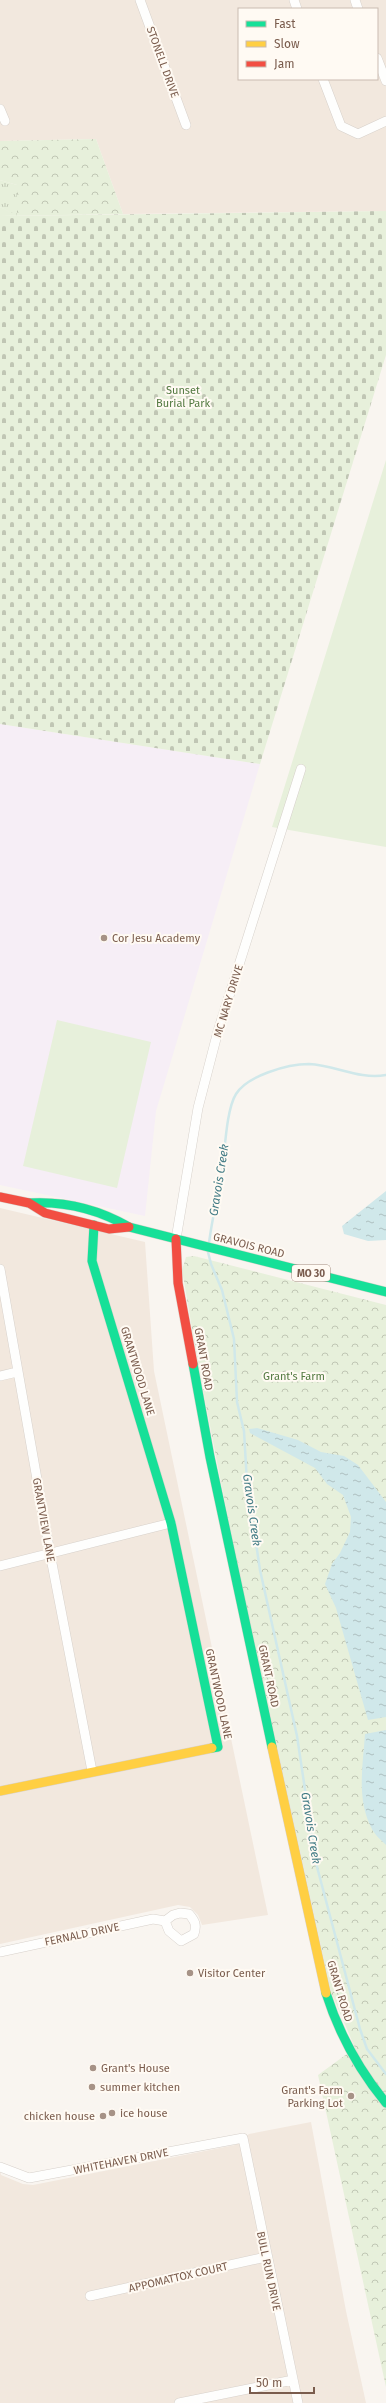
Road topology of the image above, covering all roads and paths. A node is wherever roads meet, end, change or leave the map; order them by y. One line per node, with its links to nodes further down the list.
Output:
1 (140, 0): 8 (street, STONELL DRIVE)
2 (378, 61): 4 (street)
3 (324, 80): 7 (street)
4 (386, 82)
5 (0, 109): 6 (street)
6 (5, 121)
7 (386, 122)
8 (186, 125)
9 (301, 769): 14 (street, MC NARY DRIVE)
10 (0, 1196): 11 (street, GRAVOIS ROAD / MO 30)
11 (29, 1203): 12 (street, GRAVOIS ROAD / MO 30); 13 (street, GRAVOIS ROAD / MO 30)
12 (94, 1225): 13 (street, GRAVOIS ROAD / MO 30); 19 (street, GRANTWOOD LANE)
13 (129, 1227): 14 (street, GRAVOIS ROAD / MO 30)
14 (176, 1239): 16 (street, GRAVOIS ROAD / MO 30); 26 (street, GRANT ROAD)
15 (0, 1269): 17 (street, GRANTVIEW LANE)
16 (386, 1292)
17 (17, 1372): 18 (street); 20 (street, GRANTVIEW LANE)
18 (0, 1376)
19 (171, 1523): 20 (street); 22 (street, GRANTWOOD LANE)
20 (50, 1553): 21 (street); 22 (street, GRANTVIEW LANE)
21 (0, 1566)
22 (92, 1771): 23 (street, GRANTWOOD LANE)
23 (0, 1791)
24 (165, 1921): 25 (street, FERNALD DRIVE)
25 (0, 1952)
26 (386, 2103)
27 (243, 2138): 28 (street, WHITEHAVEN DRIVE); 29 (street, BULL RUN DRIVE)
28 (0, 2167)
29 (266, 2257): 30 (street, APPOMATTOX COURT); 31 (street, BULL RUN DRIVE)
30 (90, 2296)
31 (293, 2380): 32 (street); 33 (street, BULL RUN DRIVE)
32 (179, 2403)
33 (298, 2403)

